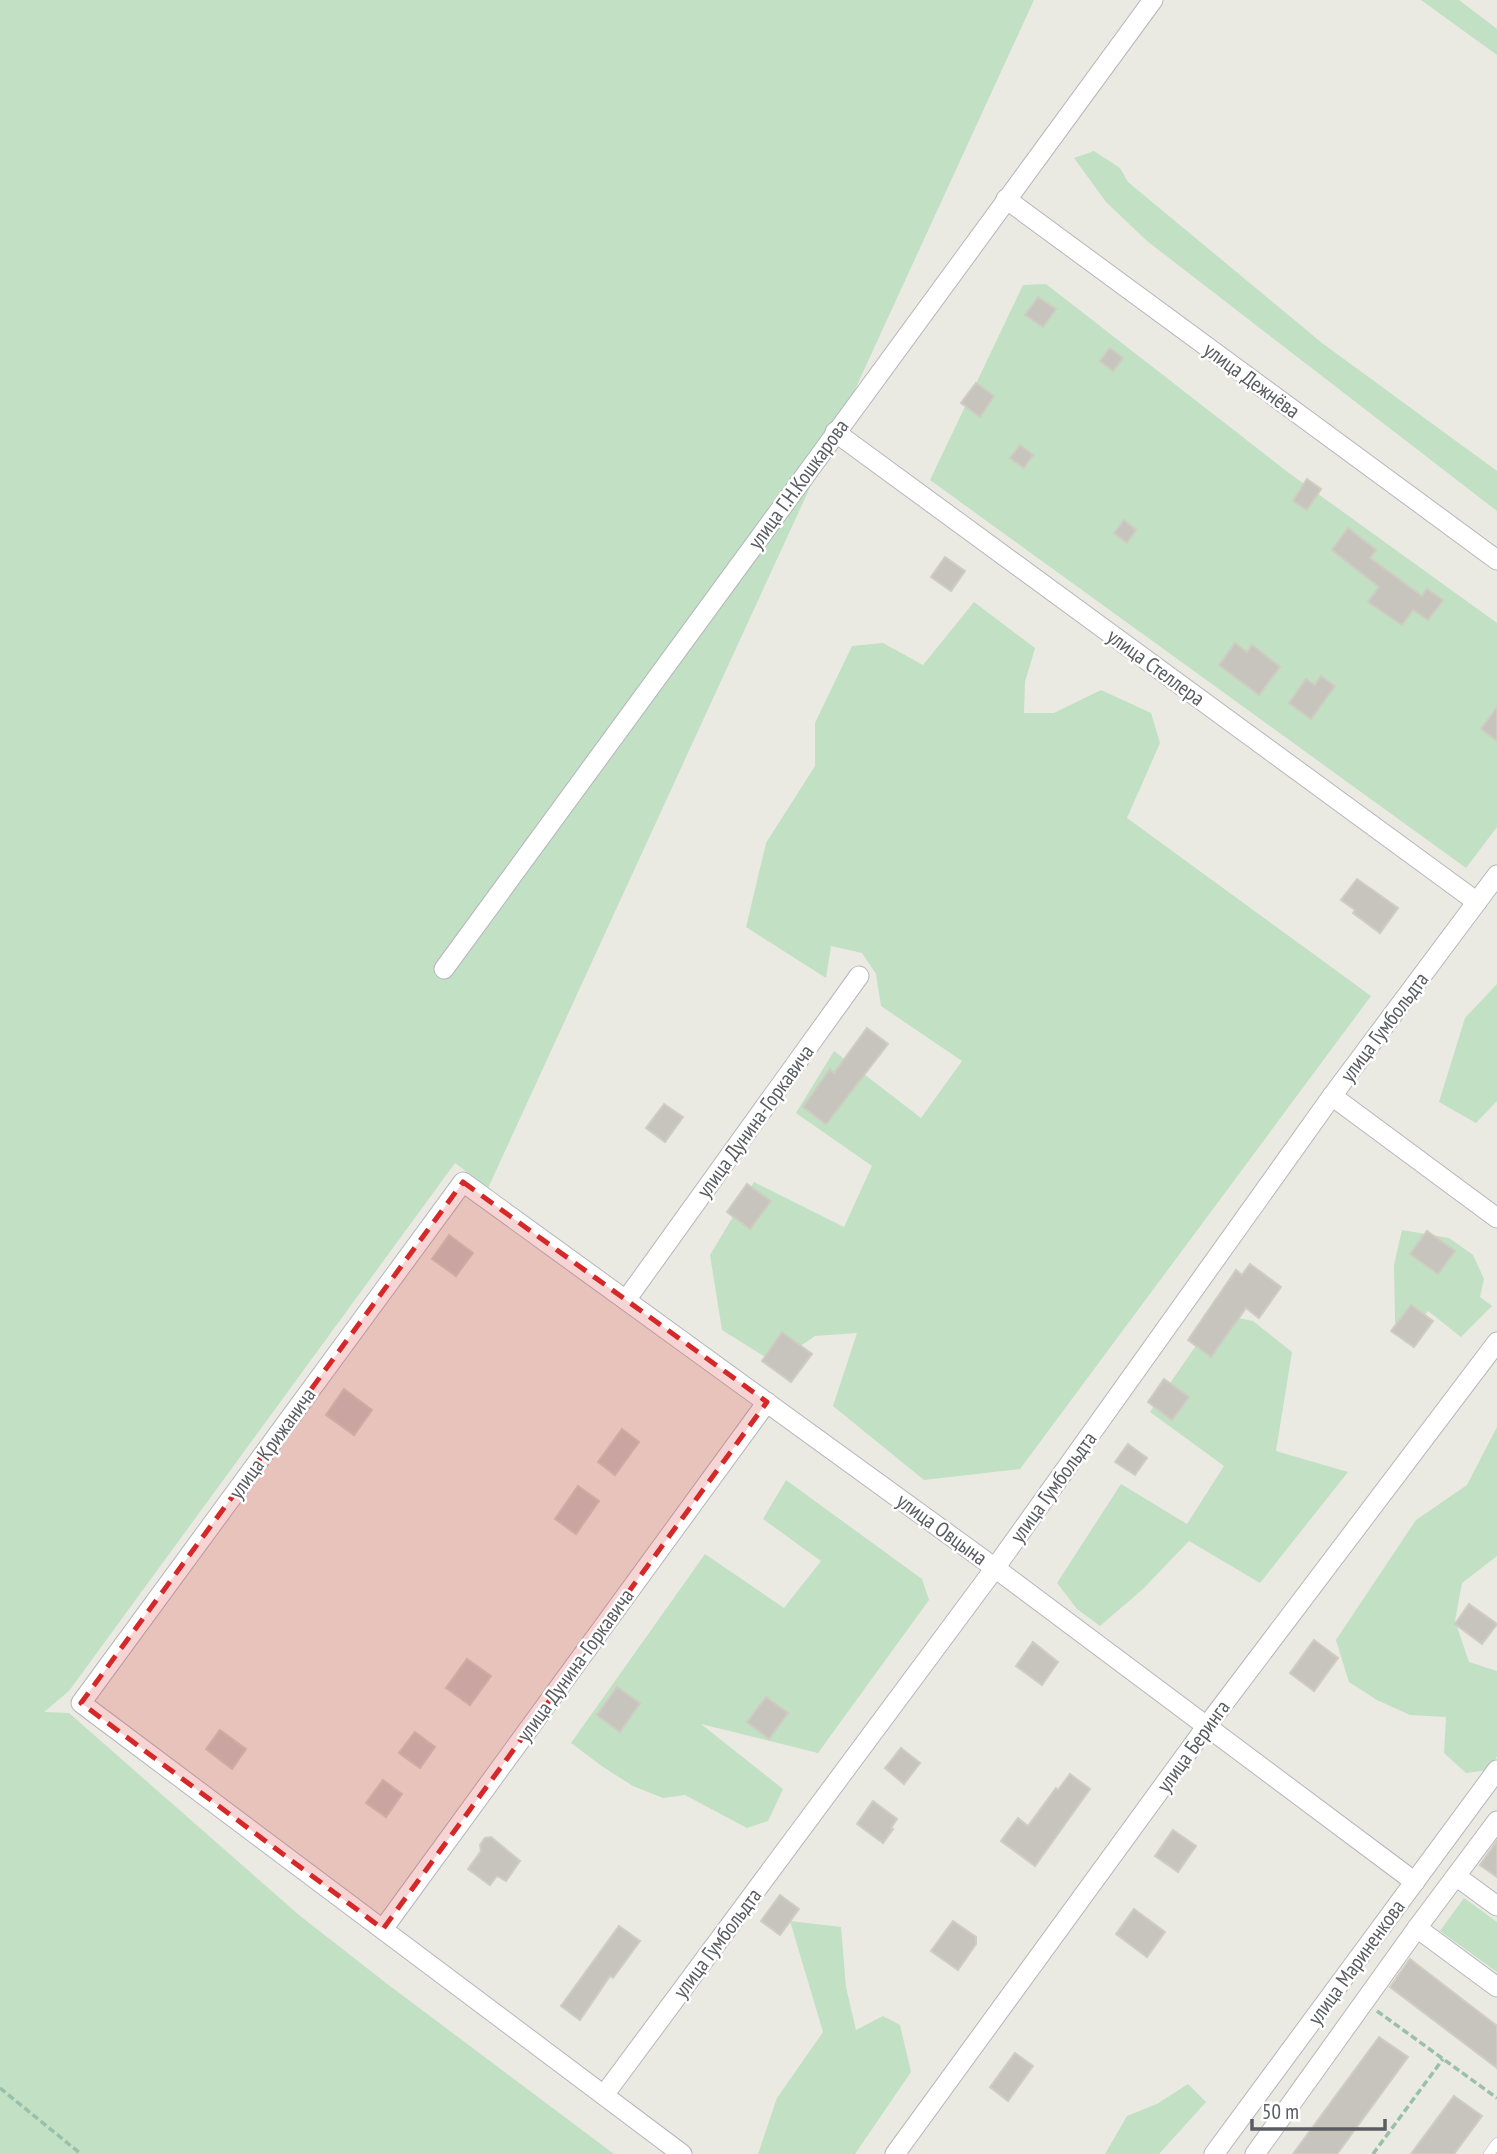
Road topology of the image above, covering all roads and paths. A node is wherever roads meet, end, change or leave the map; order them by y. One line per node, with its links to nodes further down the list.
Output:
1 (1153, 0): 2 (street, улица Г.Н.Кошкарова)
2 (1006, 199): 3 (street, улица Г.Н.Кошкарова); 4 (street, улица Дежнёва)
3 (835, 432): 6 (street, улица Стеллера); 7 (street, улица Г.Н.Кошкарова)
4 (1497, 560)
5 (1497, 874): 6 (street, улица Гумбольдта)
6 (1477, 902): 9 (street, улица Гумбольдта)
7 (444, 968)
8 (859, 976): 12 (street, улица Дунина-Горкавича)
9 (1332, 1096): 11 (street); 15 (street, улица Гумбольдта)
10 (463, 1182): 12 (street, улица Овцына); 23 (street, улица Крижанича)
11 (1497, 1218)
12 (626, 1300): 14 (street, улица Овцына)
13 (1497, 1342): 16 (street, улица Беринга)
14 (767, 1402): 15 (street, улица Овцына); 23 (street, улица Дунина-Горкавича)
15 (995, 1568): 16 (street, улица Овцына); 28 (street, улица Гумбольдта)
16 (1206, 1727): 20 (street, улица Овцына); 33 (street, улица Беринга)
17 (1497, 1770): 20 (street, улица Мариненкова)
18 (1497, 1821): 19 (street)
19 (1456, 1876): 21 (street); 22 (street)
20 (1415, 1882): 34 (street, улица Мариненкова)
21 (1497, 1906)
22 (1417, 1928): 24 (street); 25 (street)
23 (383, 1929): 28 (street)
24 (1497, 1987)
25 (1364, 2001): 26 (path); 35 (street)
26 (1443, 2059): 29 (path); 36 (path)
27 (0, 2088): 31 (path)
28 (604, 2095): 32 (street)
29 (1497, 2098)
30 (1497, 2143): 37 (lane)
31 (81, 2154)
32 (682, 2154)
33 (895, 2154)
34 (1214, 2154)
35 (1255, 2154)
36 (1373, 2154)
37 (1489, 2154)

